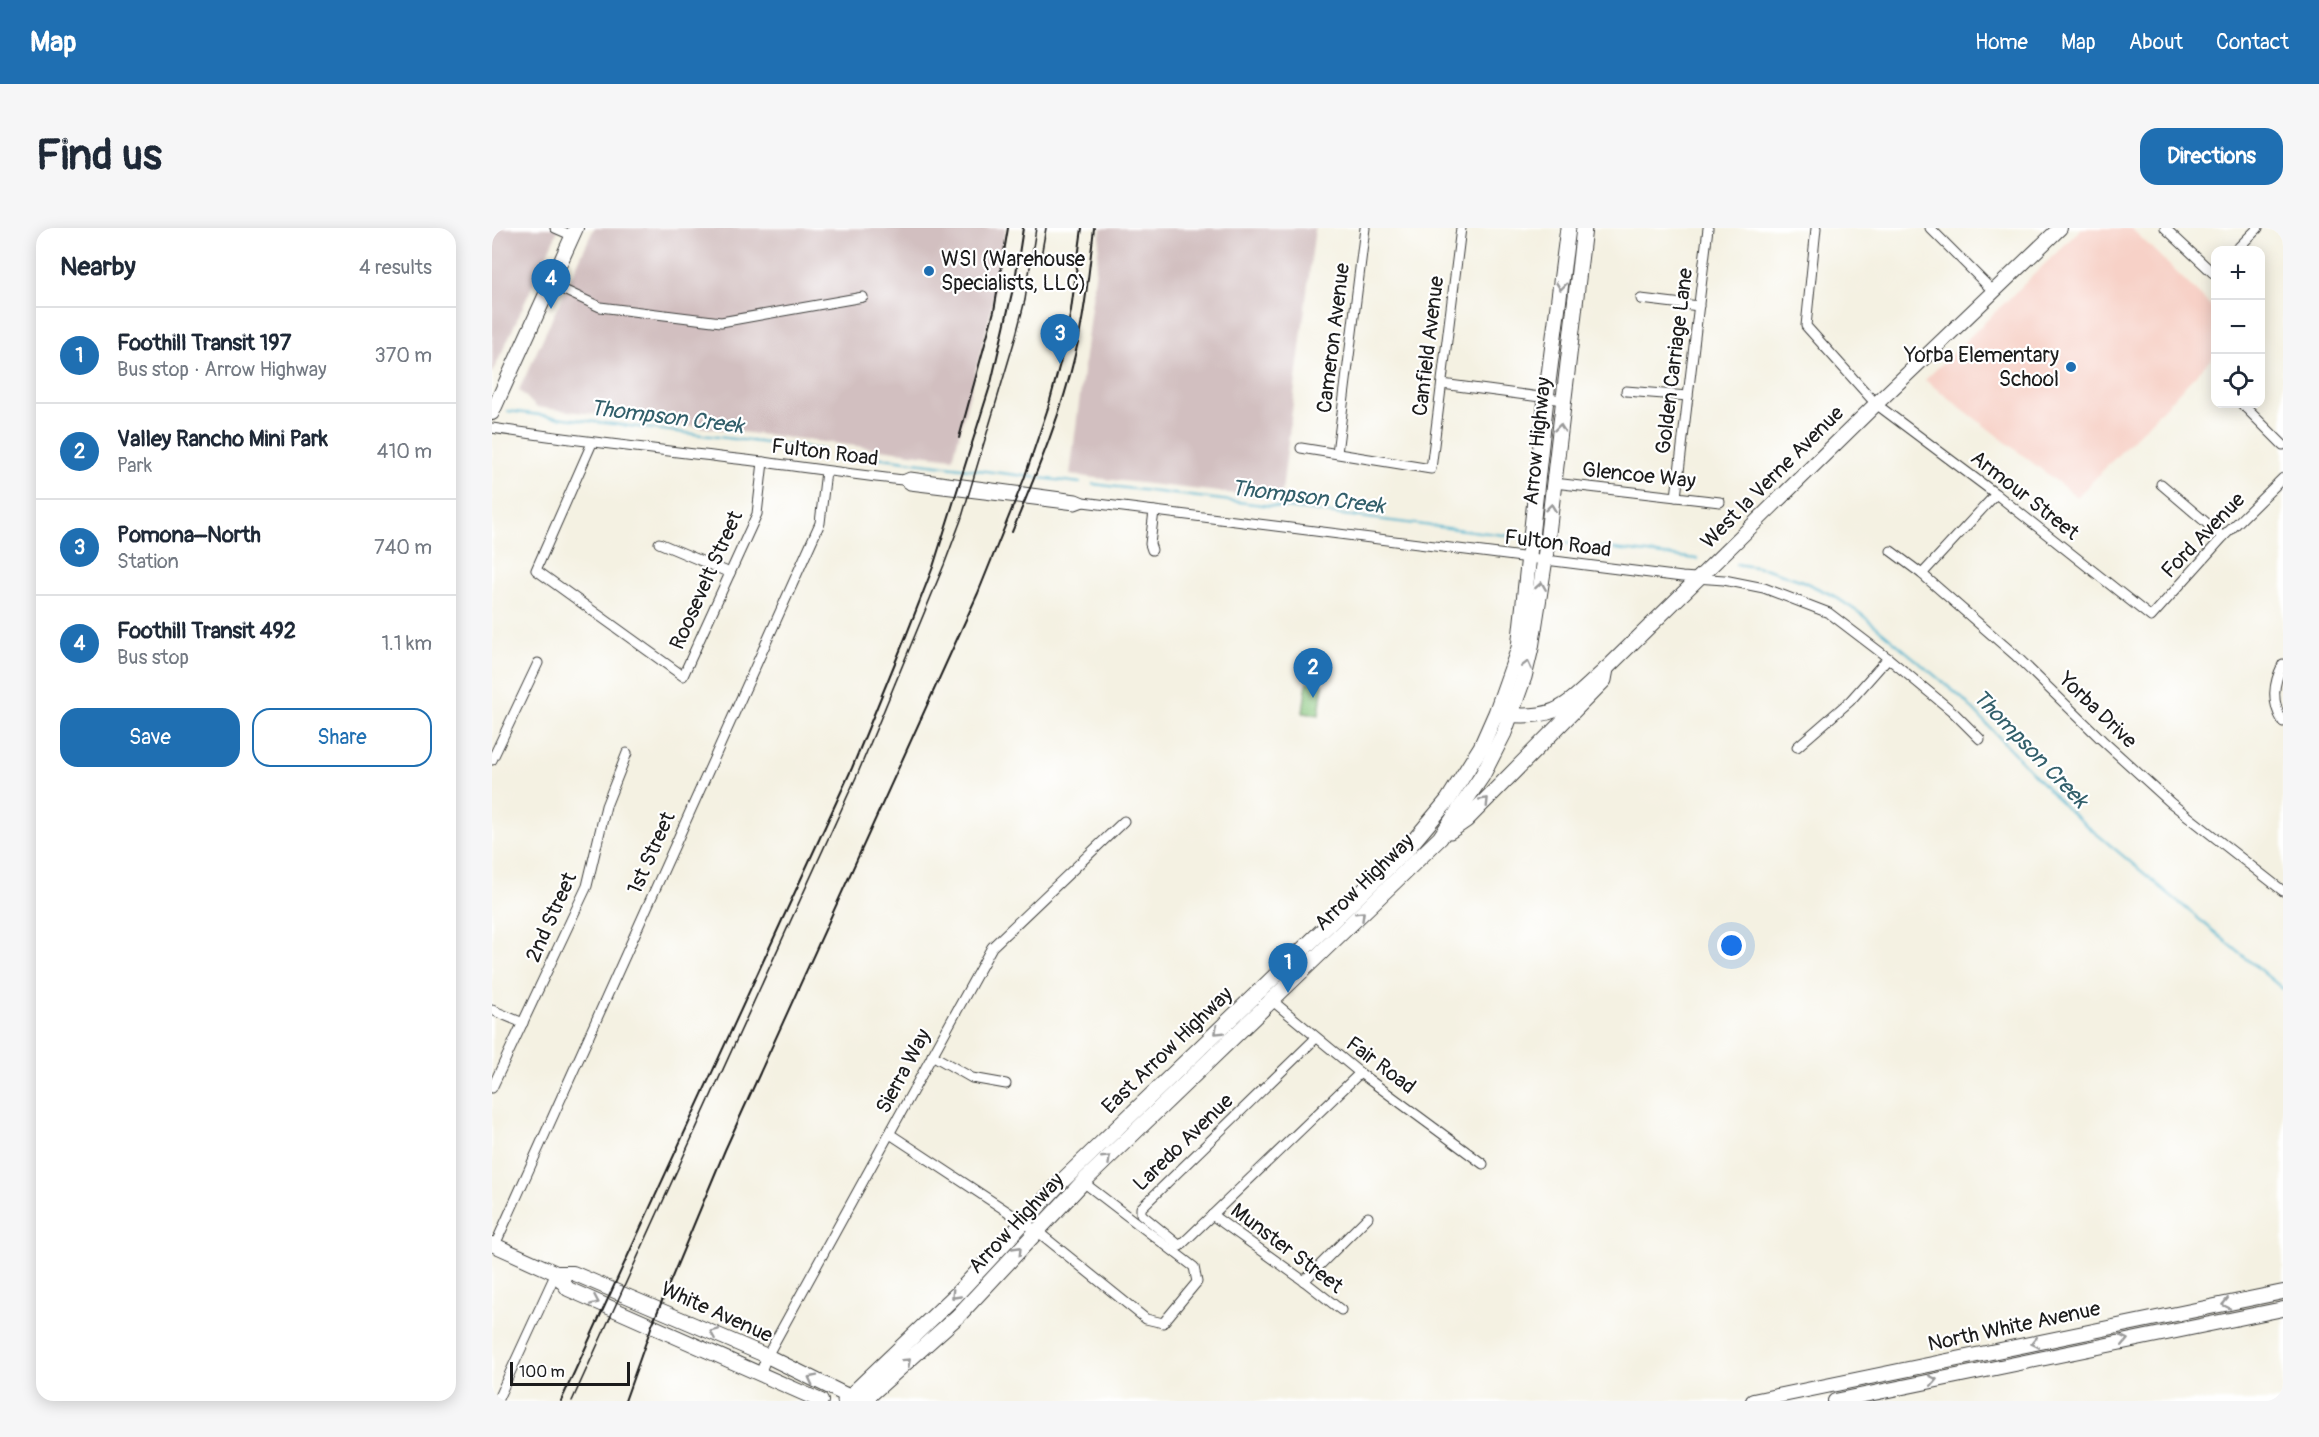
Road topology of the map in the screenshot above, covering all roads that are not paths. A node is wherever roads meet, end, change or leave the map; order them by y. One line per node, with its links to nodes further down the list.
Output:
1 (555, 228): 12 (street)
2 (1365, 228): 32 (street, Cameron Avenue)
3 (1461, 228): 20 (street, Canfield Avenue)
4 (1568, 228): 23 (main road, Arrow Highway, one-way to 23)
5 (1584, 228): 24 (main road, Arrow Highway)
6 (1708, 228): 19 (street, Golden Carriage Lane)
7 (1816, 228): 25 (street, Armour Street)
8 (1930, 228): 16 (street)
9 (2060, 228): 16 (main road, West la Verne Avenue)
10 (2166, 228): 14 (street)
11 (2258, 228): 13 (street)
12 (574, 232): 15 (main road)
13 (2240, 246)
14 (2211, 271)
15 (551, 284): 17 (street); 27 (main road)
16 (1994, 292): 25 (main road, West la Verne Avenue)
17 (863, 297)
18 (1641, 298): 19 (street)
19 (1699, 306): 22 (street, Golden Carriage Lane)
20 (1442, 384): 23 (street); 32 (street, Canfield Avenue)
21 (1626, 391): 22 (street)
22 (1688, 396): 39 (street, Golden Carriage Lane)
23 (1546, 398): 24 (street); 46 (main road, Arrow Highway)
24 (1563, 400): 36 (main road, Arrow Highway, one-way to 24)
25 (1876, 404): 38 (street, Armour Street); 50 (main road, West la Verne Avenue)
26 (2246, 408): 30 (street)
27 (492, 413)
28 (492, 428): 29 (street, Fulton Road)
29 (592, 443): 33 (street, Fulton Road); 48 (street, Roosevelt Street)
30 (2283, 445)
31 (1301, 448): 32 (street)
32 (1337, 453)
33 (763, 462): 34 (street, Fulton Road); 48 (street, Roosevelt Street)
34 (826, 471): 41 (street, Fulton Road); 81 (street, 1st Street)
35 (2283, 478): 42 (street, Ford Avenue)
36 (1554, 483): 39 (street, Glencoe Way); 47 (main road, Arrow Highway, one-way to 36)
37 (2161, 484): 42 (street)
38 (1996, 494): 49 (street); 51 (street, Armour Street)
39 (1676, 497): 40 (street, Glencoe Way)
40 (1720, 502)
41 (1154, 511): 44 (street); 46 (street, Fulton Road)
42 (2223, 537): 51 (street, Ford Avenue)
43 (659, 543): 48 (street)
44 (1152, 550)
45 (1891, 551): 49 (street, Yorba Drive)
46 (1529, 557): 47 (street, Fulton Road); 56 (main road, Arrow Highway)
47 (1545, 559): 50 (street, Fulton Road); 56 (main road, Arrow Highway, one-way to 47)
48 (730, 573)
49 (1922, 574): 65 (street, Yorba Drive)
50 (1699, 579): 52 (street, Fulton Road); 55 (main road, West la Verne Avenue)
51 (2151, 617)
52 (1888, 658): 58 (street, Fulton Road); 59 (street)
53 (538, 663): 61 (street)
54 (2283, 664): 57 (street)
55 (1606, 669): 56 (main road, West la Verne Avenue); 64 (main road, one-way to 55)
56 (1503, 714): 63 (main road, East Arrow Highway); 64 (main road, Arrow Highway)
57 (2283, 722)
58 (1980, 739)
59 (1797, 747)
60 (627, 753): 68 (street, 2nd Street)
61 (492, 760)
62 (1124, 821): 70 (street, Sierra Way)
63 (1427, 827): 64 (street); 66 (main road, East Arrow Highway)
64 (1440, 838): 66 (main road, Arrow Highway, one-way to 64)
65 (2283, 891)
66 (1266, 995): 69 (street, Fair Road); 76 (main road, Arrow Highway, one-way to 66); 79 (main road, East Arrow Highway, one-way to 79)
67 (492, 1010): 68 (street)
68 (523, 1023): 73 (street, 2nd Street)
69 (1316, 1038): 71 (street, Fair Road); 77 (street, Laredo Avenue)
70 (932, 1055): 72 (street); 74 (street, Sierra Way)
71 (1360, 1073): 75 (street, Fair Road); 77 (street, Laredo Avenue)
72 (1006, 1084)
73 (492, 1088)
74 (890, 1134): 79 (street); 87 (street, Sierra Way)
75 (1483, 1164)
76 (1083, 1182): 80 (main road, Arrow Highway); 80 (street)
77 (1212, 1215): 83 (street, Munster Street)
78 (1368, 1217): 83 (street)
79 (1023, 1222): 80 (street); 89 (main road, East Arrow Highway, one-way to 89)
80 (1036, 1231): 89 (main road, Arrow Highway, one-way to 80)
81 (493, 1245): 82 (main road, White Avenue)
82 (555, 1273): 87 (main road, White Avenue, one-way to 82); 88 (main road, White Avenue, one-way to 88); 90 (street)
83 (1304, 1281): 86 (street, Munster Street)
84 (2283, 1292): 92 (main road, North White Avenue, one-way to 92)
85 (2283, 1309): 93 (main road, North White Avenue, one-way to 85)
86 (1341, 1310)
87 (767, 1356): 88 (street, Sierra Way); 89 (main road, White Avenue, one-way to 87)
88 (760, 1374): 91 (main road, White Avenue)
89 (854, 1400)
90 (497, 1401)
91 (821, 1401)
92 (1753, 1401)
93 (1835, 1401)

